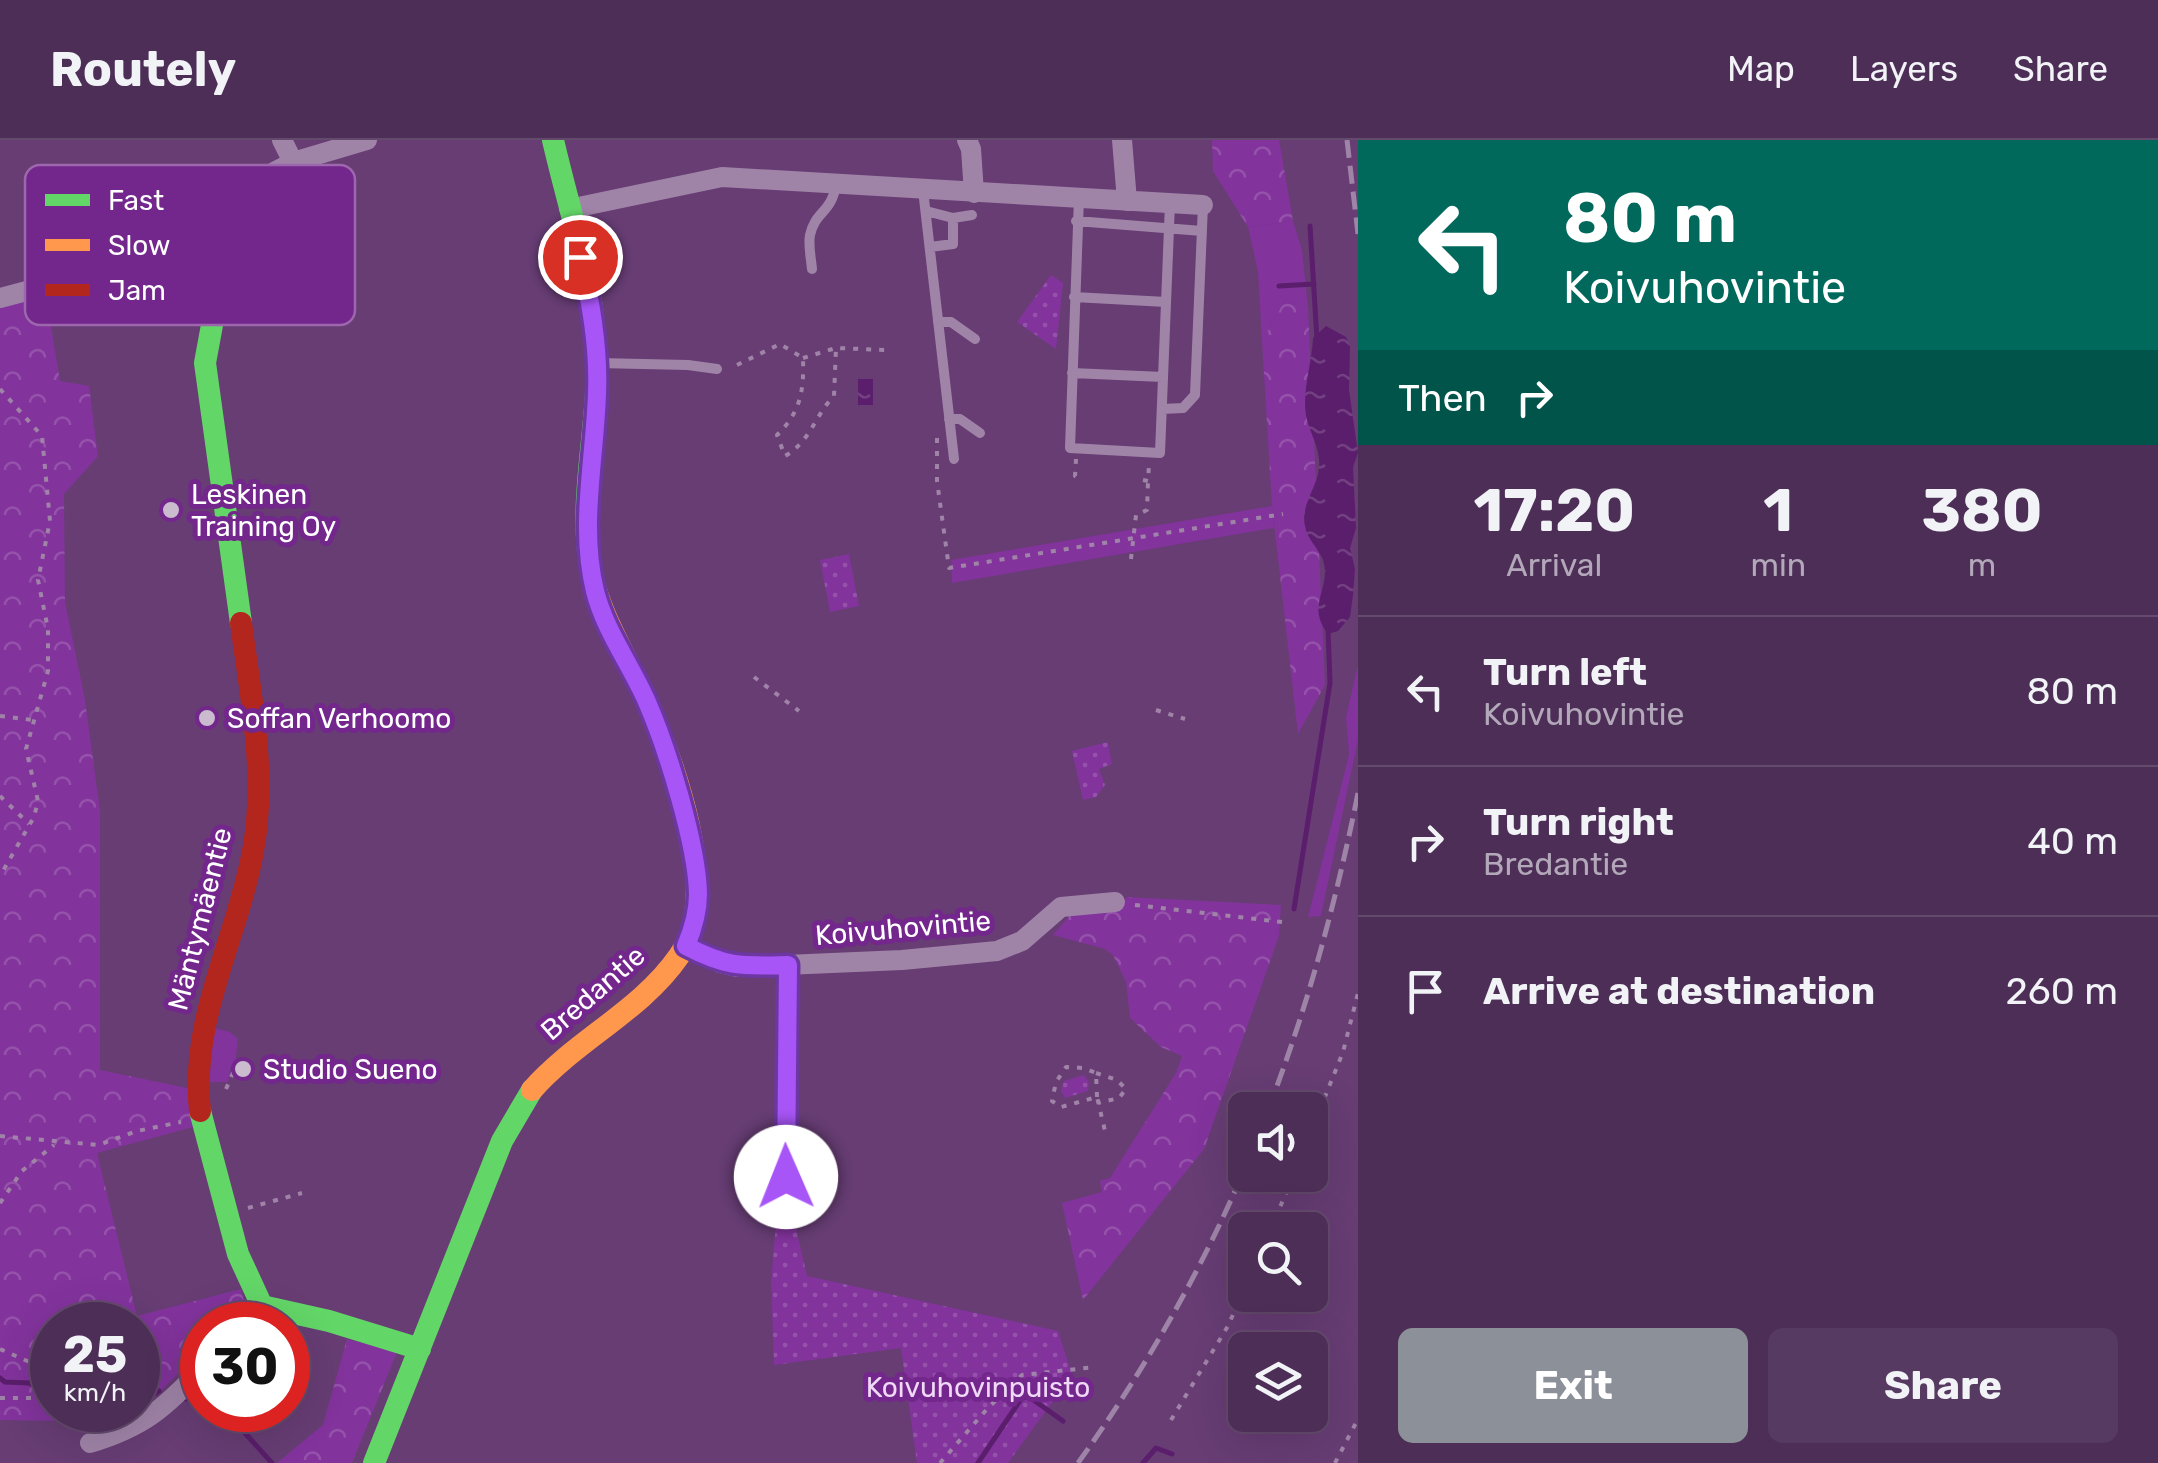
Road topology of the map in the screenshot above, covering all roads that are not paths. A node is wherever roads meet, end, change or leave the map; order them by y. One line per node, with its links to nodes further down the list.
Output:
1 (282, 140): 6 (street)
2 (367, 140): 6 (street)
3 (553, 140): 15 (street, Bredantie)
4 (967, 140): 9 (street)
5 (1122, 140): 12 (street)
6 (293, 162): 7 (street)
7 (288, 165)
8 (836, 183): 11 (street); 15 (street); 22 (lane)
9 (974, 193): 10 (street); 11 (street)
10 (1079, 198): 12 (street); 18 (lane)
11 (924, 200): 17 (lane); 21 (lane)
12 (1127, 201): 13 (street)
13 (1170, 203): 14 (street); 19 (lane)
14 (1203, 205): 20 (lane)
15 (569, 209): 31 (street, Bredantie)
16 (972, 215): 17 (lane)
17 (953, 218): 21 (lane)
18 (1076, 220): 19 (lane); 24 (lane)
19 (1168, 227): 20 (lane); 26 (lane)
20 (1202, 231): 36 (lane)
21 (930, 247): 27 (lane)
22 (812, 269)
23 (25, 291): 25 (street)
24 (1074, 297): 26 (lane); 34 (lane)
25 (0, 298)
26 (1166, 302): 35 (lane)
27 (938, 322): 29 (lane); 30 (lane)
28 (211, 325): 44 (street, Mäntymäentie)
29 (975, 339)
30 (942, 356): 32 (lane); 37 (lane)
31 (597, 363): 33 (lane); 41 (street, Bredantie)
32 (954, 364)
33 (717, 369)
34 (1072, 373): 35 (lane); 36 (lane)
35 (1163, 377): 36 (lane)
36 (1162, 409)
37 (949, 419): 38 (lane); 39 (lane)
38 (980, 433)
39 (954, 459)
40 (1115, 902): 42 (street, Koivuhovintie)
41 (686, 946): 42 (street, Koivuhovintie); 46 (street, Bredantie)
42 (788, 965): 43 (street)
43 (786, 1177)
44 (259, 1302)
45 (310, 1317): 46 (street)
46 (420, 1349): 49 (street, Bredantie)
47 (180, 1390): 48 (street)
48 (90, 1443)
49 (374, 1463)

